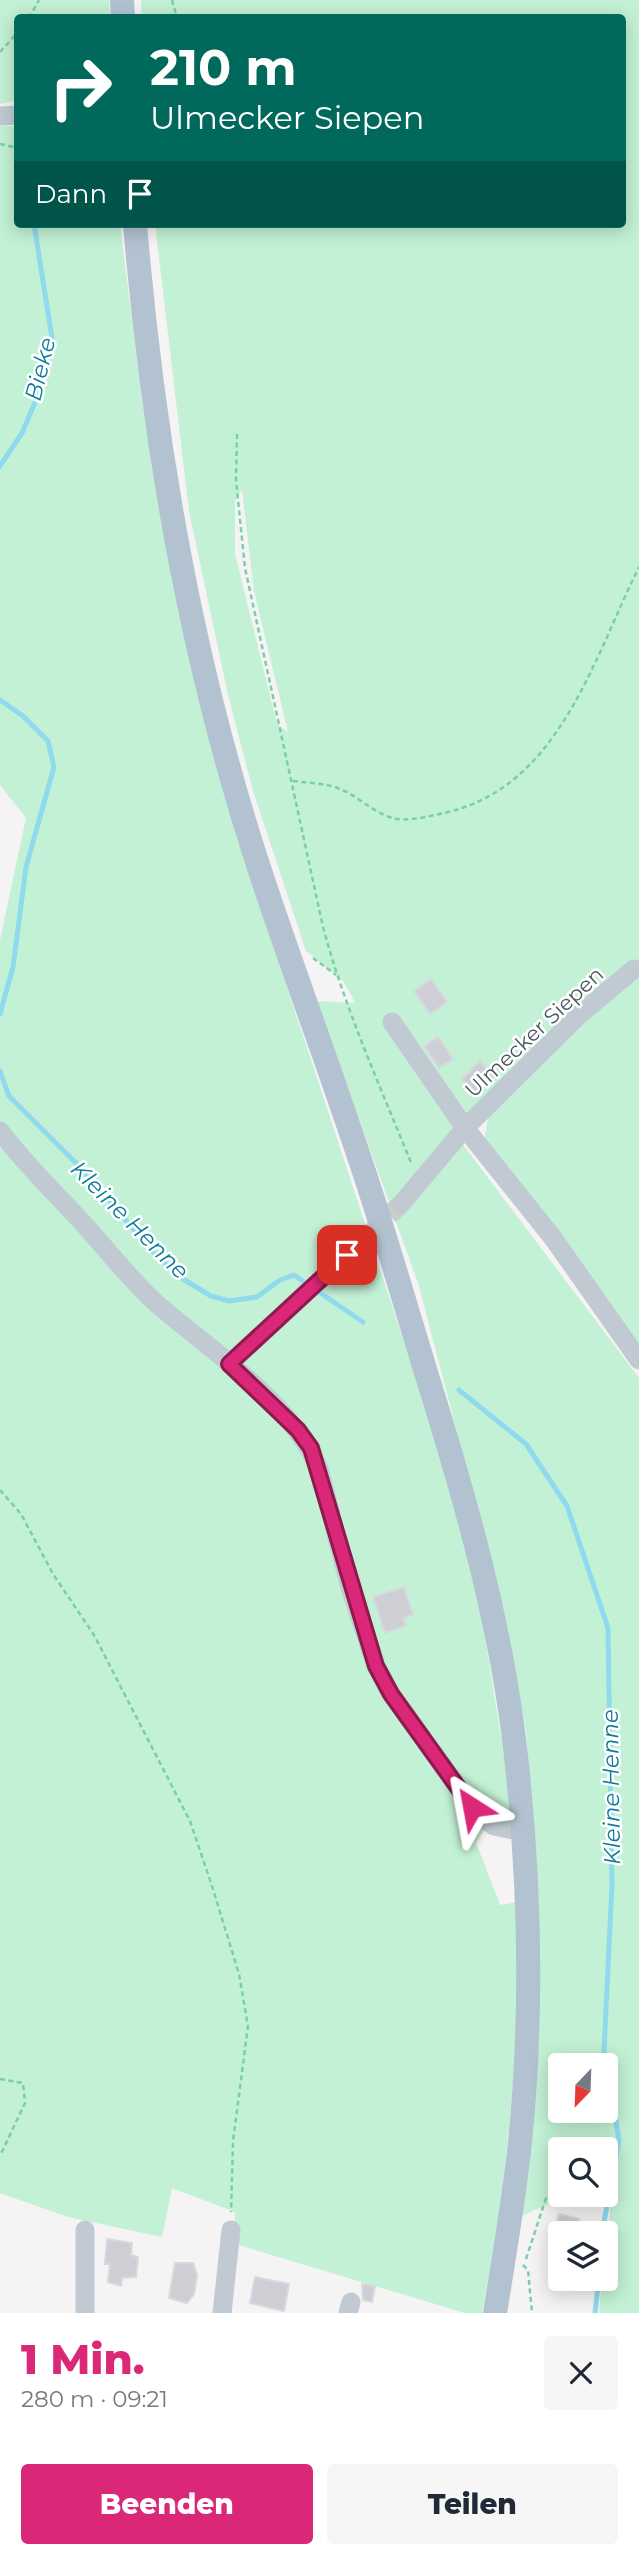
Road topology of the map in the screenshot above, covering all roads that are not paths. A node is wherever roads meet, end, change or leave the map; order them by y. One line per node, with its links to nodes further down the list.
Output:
1 (135, 228): 10 (main road)
2 (634, 969): 4 (street, Ulmecker Siepen)
3 (392, 1022): 4 (street, Ulmecker Siepen)
4 (465, 1128): 6 (street, Ulmecker Siepen); 8 (street)
5 (0, 1130): 9 (street)
6 (401, 1204)
7 (347, 1255): 9 (street)
8 (639, 1360)
9 (229, 1364): 10 (street)
10 (523, 1832): 15 (main road)
11 (85, 2230): 13 (street)
12 (231, 2230): 14 (street)
13 (85, 2313)
14 (222, 2313)
15 (495, 2313)

